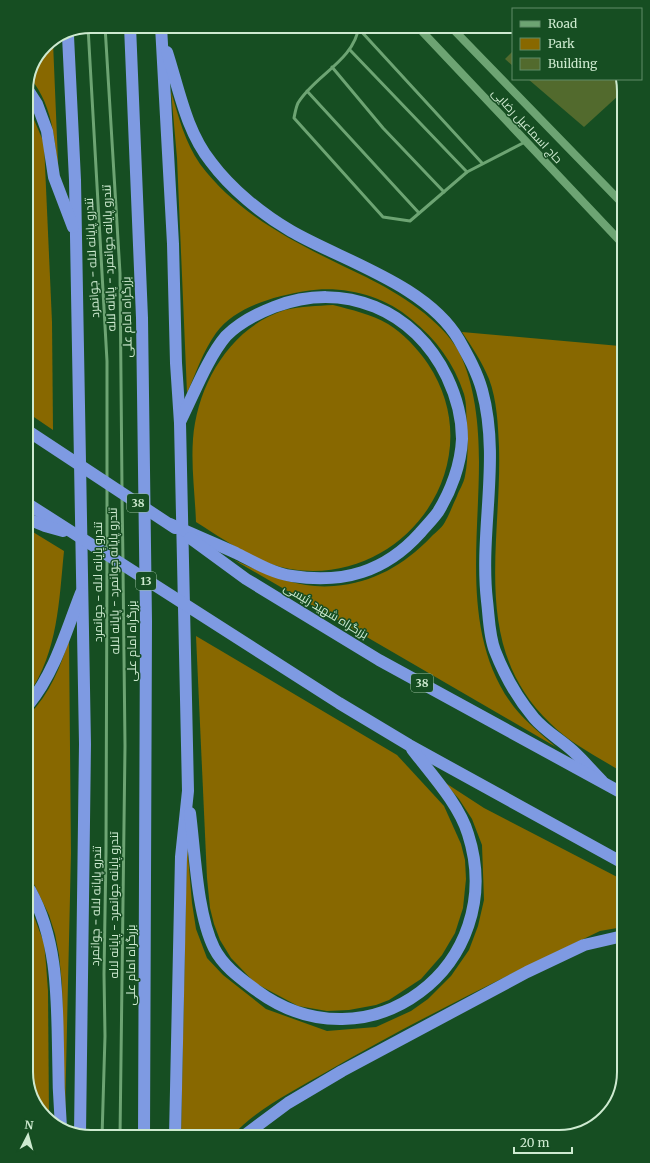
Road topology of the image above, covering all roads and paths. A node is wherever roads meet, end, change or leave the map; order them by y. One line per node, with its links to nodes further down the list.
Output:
1 (88, 33): 40 (lane, تندرو پایانه لاله - جوانمرد)
2 (105, 33): 41 (lane, تندرو پایانه جوانمرد - پایانه لاله)
3 (130, 33): 42 (highway, بزرگراه امام علی / 13)
4 (161, 33): 23 (highway)
5 (162, 33): 32 (highway)
6 (357, 33): 11 (lane)
7 (364, 33): 16 (lane)
8 (424, 33): 15 (main road, حاج اسماعیل رضایی)
9 (457, 33): 19 (main road, حاج اسماعیل رضایی)
10 (68, 38): 21 (highway)
11 (350, 50): 12 (lane); 17 (lane)
12 (332, 67): 13 (lane); 18 (lane)
13 (307, 91): 20 (lane); 20 (lane)
14 (33, 98): 21 (highway)
15 (525, 142): 16 (lane); 22 (main road, حاج اسماعیل رضایی)
16 (482, 163): 17 (lane)
17 (466, 172): 18 (lane)
18 (444, 192): 20 (lane)
19 (617, 198)
20 (419, 213)
21 (75, 233): 29 (highway)
22 (617, 238)
23 (180, 423): 27 (highway); 34 (highway)
24 (33, 434): 27 (highway, بزرگراه شهید رئیسی / 38)
25 (33, 507): 28 (highway)
26 (33, 521): 28 (highway)
27 (170, 524): 32 (highway, بزرگراه شهید رئیسی / 38)
28 (71, 533): 31 (highway)
29 (83, 588): 30 (highway); 39 (highway)
30 (33, 699)
31 (409, 745): 34 (highway); 35 (highway)
32 (602, 781): 33 (highway, بزرگراه شهید رئیسی / 38)
33 (617, 790)
34 (188, 791): 43 (highway)
35 (617, 859)
36 (33, 896): 38 (highway)
37 (617, 937): 44 (highway)
38 (61, 1121)
39 (80, 1129)
40 (102, 1130)
41 (120, 1130)
42 (144, 1130)
43 (175, 1130)
44 (252, 1130)

